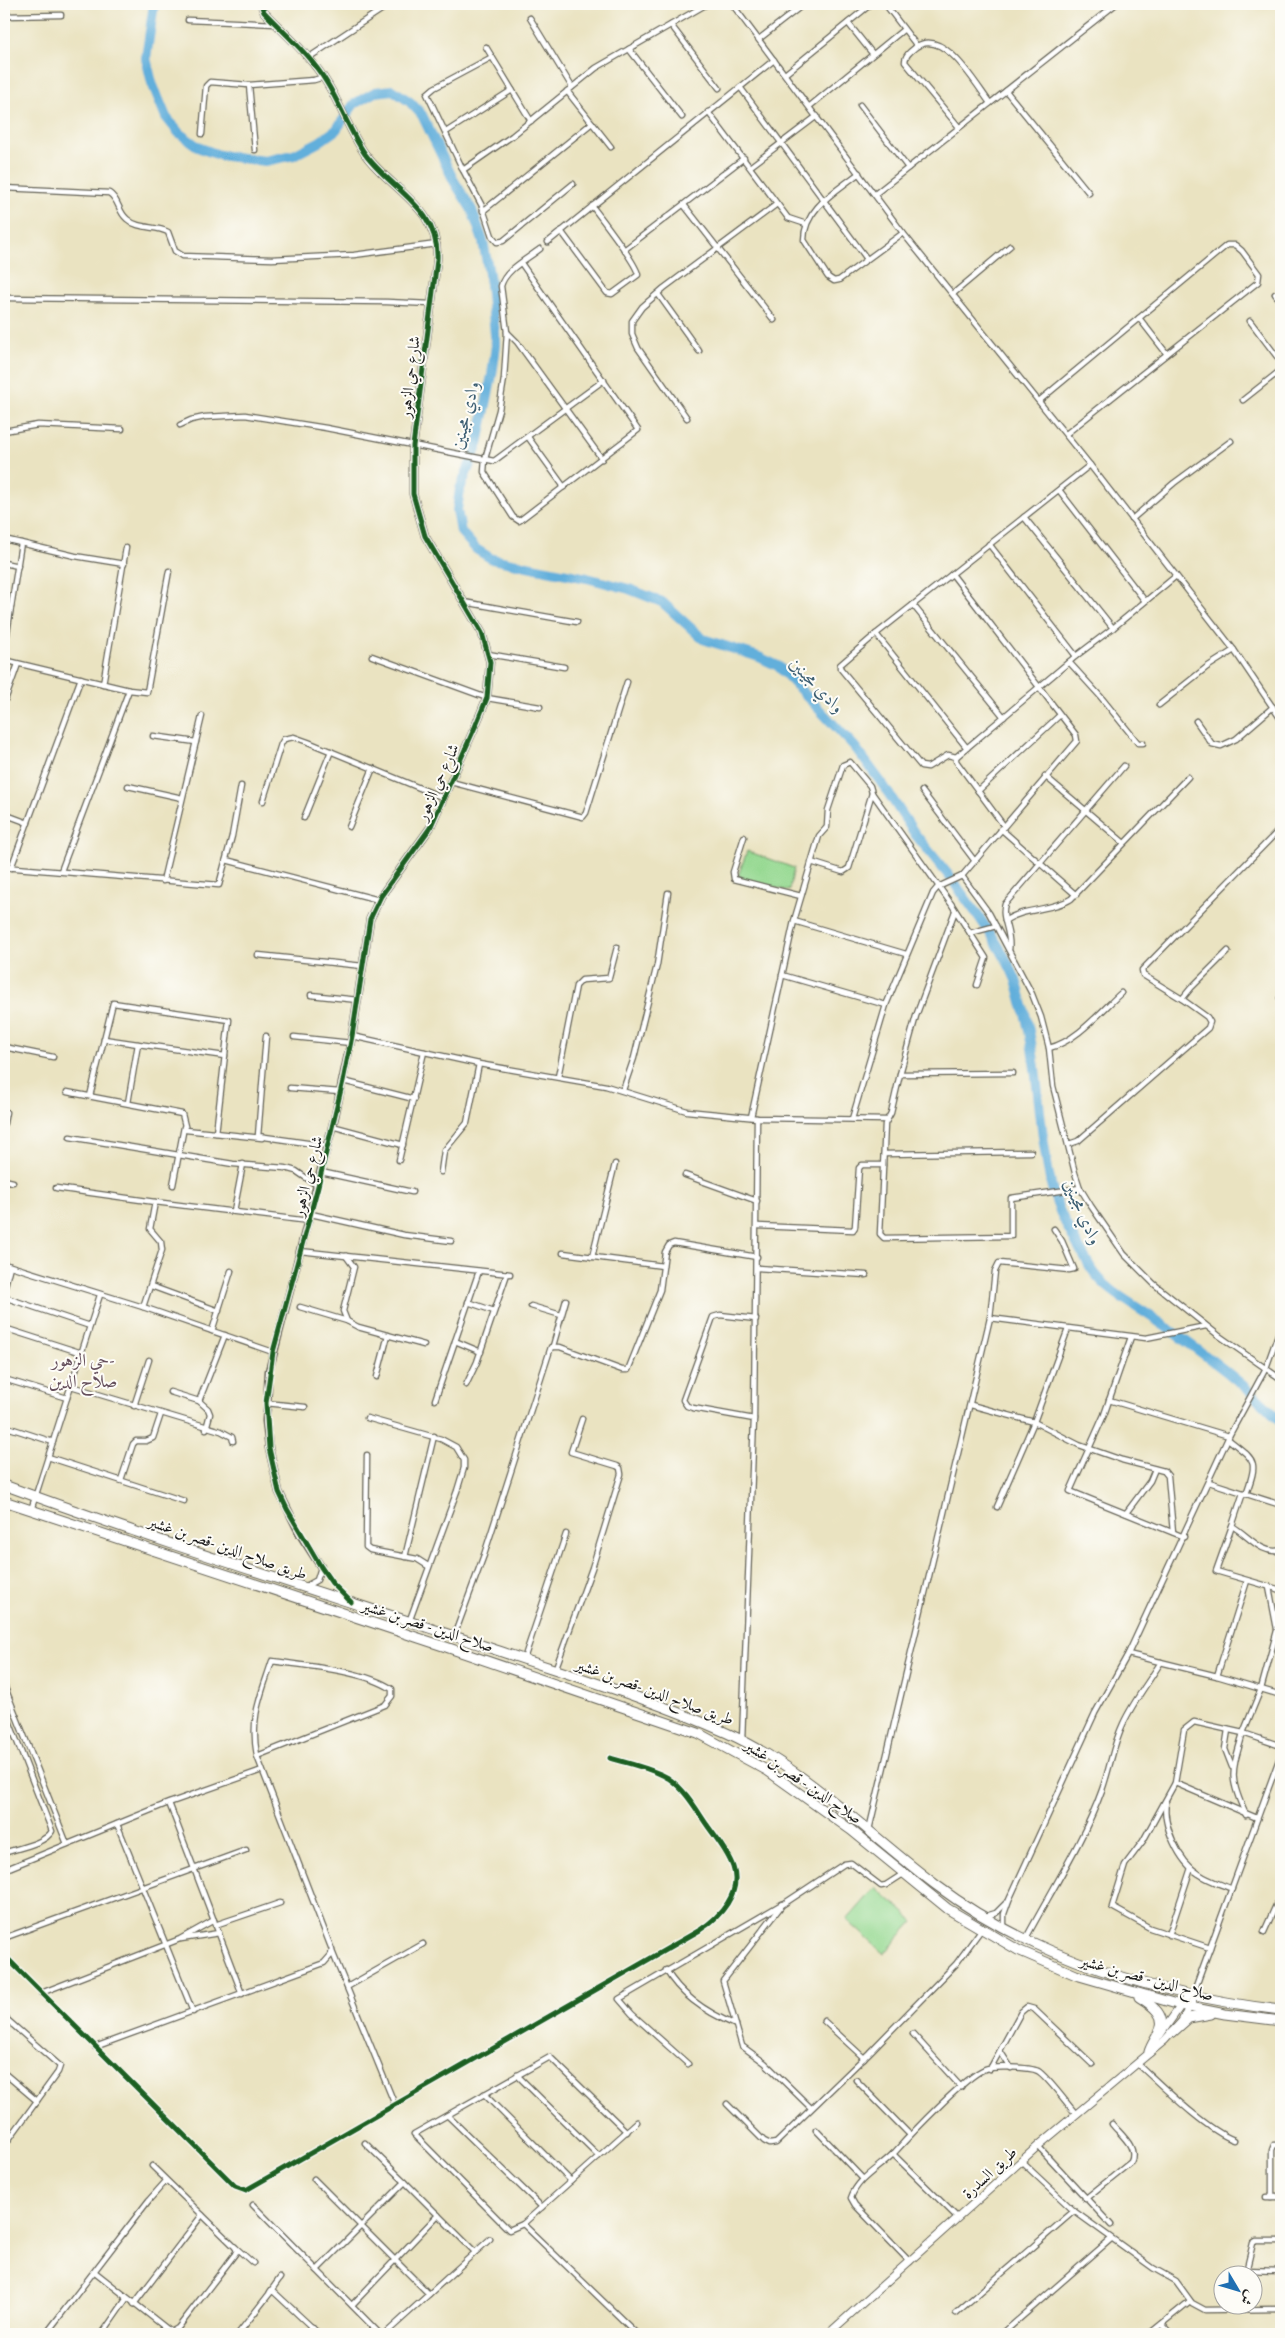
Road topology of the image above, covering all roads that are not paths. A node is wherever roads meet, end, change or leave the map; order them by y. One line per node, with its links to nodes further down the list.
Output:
1 (261, 4): 14 (street, شارع حي الزهور)
2 (390, 4): 23 (street)
3 (707, 4): 15 (street)
4 (733, 4): 17 (street)
5 (804, 4): 17 (street)
6 (871, 4): 13 (street)
7 (885, 4): 16 (street)
8 (1116, 4): 32 (street)
9 (61, 15): 10 (street)
10 (4, 16)
11 (530, 18): 28 (street)
12 (188, 20): 14 (street)
13 (848, 22): 21 (street); 25 (street)
14 (276, 24): 23 (street, شارع حي الزهور)
15 (671, 25): 20 (street); 30 (street)
16 (903, 30): 18 (street); 21 (street)
17 (759, 39): 24 (street)
18 (916, 46): 34 (street); 42 (street)
19 (486, 47): 22 (street)
20 (629, 49): 28 (street); 39 (street)
21 (872, 53): 35 (street)
22 (492, 56): 31 (street); 43 (street)
23 (308, 58): 26 (street, شارع حي الزهور)
24 (774, 60): 25 (street); 29 (street)
25 (785, 74): 35 (street)
26 (324, 77): 27 (street); 66 (street, شارع حي الزهور)
27 (249, 85): 44 (street); 47 (street)
28 (572, 87): 33 (street)
29 (740, 87): 37 (street); 45 (street)
30 (719, 88)
31 (512, 90): 40 (street); 43 (street)
32 (1006, 90): 34 (street); 55 (street)
33 (567, 91): 40 (street); 41 (street)
34 (990, 103): 42 (street)
35 (810, 106): 38 (street)
36 (860, 106): 50 (street)
37 (708, 112): 48 (street); 60 (street)
38 (817, 116): 45 (street); 52 (street)
39 (682, 117)
40 (531, 121): 51 (street)
41 (592, 123): 46 (street); 61 (street)
42 (959, 127): 50 (street)
43 (446, 132): 51 (street)
44 (202, 134)
45 (781, 141): 49 (street); 57 (street)
46 (611, 147)
47 (255, 150)
48 (744, 158): 49 (street); 59 (street)
49 (751, 166): 58 (street)
50 (908, 168): 56 (street)
51 (463, 170): 61 (street)
52 (859, 173): 56 (street); 57 (street)
53 (573, 184): 61 (street)
54 (4, 188): 66 (street)
55 (1089, 193)
56 (875, 194): 64 (street)
57 (824, 201): 62 (street); 71 (street)
58 (777, 204): 62 (street); 68 (street)
59 (684, 205): 68 (street); 70 (street)
60 (592, 206): 63 (street); 70 (street)
61 (484, 211)
62 (806, 224): 71 (street)
63 (561, 231): 65 (street); 70 (street)
64 (903, 233): 71 (street); 73 (street)
65 (548, 242)
66 (438, 244): 78 (street, شارع حي الزهور)
67 (1010, 246): 73 (street)
68 (718, 248): 74 (street); 80 (street)
69 (540, 250): 72 (street)
70 (624, 250)
71 (867, 259)
72 (521, 264): 82 (street); 87 (street)
73 (954, 293): 90 (street)
74 (658, 294): 83 (street); 93 (street)
75 (1275, 294): 77 (street)
76 (4, 298): 78 (street)
77 (1281, 302)
78 (431, 304): 100 (street, شارع حي الزهور)
79 (1139, 318): 84 (street); 84 (street); 90 (street)
80 (774, 320)
81 (1250, 321): 85 (street)
82 (507, 332): 92 (street); 101 (street)
83 (699, 351)
84 (1167, 354): 97 (street)
85 (1281, 362)
86 (1281, 370): 88 (street)
87 (604, 380): 92 (street); 102 (street)
88 (1243, 400)
89 (1281, 400): 91 (street)
90 (1039, 401): 97 (street)
91 (1281, 404)
92 (564, 410): 98 (street); 102 (street)
93 (687, 418)
94 (180, 425): 100 (street)
95 (122, 429): 96 (street)
96 (4, 431)
97 (1066, 434): 103 (street)
98 (528, 437): 101 (street); 104 (street)
99 (1231, 440): 107 (street)
100 (413, 446): 101 (street); 119 (street, شارع حي الزهور)
101 (485, 459): 104 (street)
102 (602, 459): 104 (street)
103 (1090, 465): 105 (street); 107 (street)
104 (564, 487)
105 (1058, 490): 106 (street); 118 (street)
106 (1024, 517): 110 (street); 124 (street)
107 (1132, 519): 117 (street)
108 (4, 539): 109 (street)
109 (21, 543): 113 (street); 114 (street)
110 (990, 544): 116 (street); 130 (street)
111 (126, 548): 113 (street)
112 (4, 563): 114 (street)
113 (124, 564): 137 (street)
114 (18, 566): 122 (street)
115 (169, 571): 139 (street)
116 (952, 574): 121 (street); 138 (street)
117 (1176, 576): 118 (street); 126 (street)
118 (1146, 601): 124 (street)
119 (464, 602): 123 (street); 128 (street, شارع حي الزهور)
120 (4, 605): 122 (street)
121 (913, 605): 125 (street); 147 (street)
122 (11, 607): 127 (street)
123 (577, 622)
124 (1113, 628): 130 (street)
125 (876, 634): 153 (street); 155 (street)
126 (1234, 650): 142 (street); 144 (street)
127 (4, 653)
128 (488, 654): 134 (street); 140 (street, شارع حي الزهور)
129 (372, 656): 140 (street)
130 (1076, 656): 132 (street)
131 (4, 660): 133 (street)
132 (1069, 662): 138 (street); 152 (street)
133 (18, 664): 135 (street); 141 (street)
134 (564, 667)
135 (81, 678): 137 (street); 172 (street)
136 (627, 682): 160 (street)
137 (103, 684): 139 (street)
138 (1039, 687): 145 (street); 147 (street)
139 (129, 690): 184 (street)
140 (487, 698): 143 (street); 160 (street, شارع حي الزهور)
141 (4, 703)
142 (1159, 705)
143 (540, 707)
144 (1273, 707): 148 (street); 149 (street)
145 (1060, 715): 158 (street); 164 (street)
146 (202, 716): 151 (street)
147 (1004, 717): 153 (street)
148 (1281, 719)
149 (1196, 721)
150 (153, 736): 151 (street)
151 (196, 742): 166 (street)
152 (1143, 743)
153 (967, 748): 155 (street)
154 (331, 751): 157 (street); 168 (street); 171 (street)
155 (956, 757): 164 (street)
156 (1124, 766): 169 (street)
157 (373, 768): 167 (street); 173 (street)
158 (1045, 776): 169 (street); 174 (street)
159 (1188, 777): 177 (street)
160 (451, 782): 167 (street, شارع حي الزهور)
161 (128, 786): 166 (street)
162 (241, 786): 178 (street)
163 (922, 791): 179 (street)
164 (978, 791): 174 (street)
165 (872, 793): 180 (street); 180 (street); 187 (street)
166 (182, 798): 186 (street)
167 (444, 798): 191 (street, شارع حي الزهور)
168 (263, 801)
169 (1084, 811): 177 (street); 181 (street)
170 (4, 814): 172 (street)
171 (304, 818)
172 (28, 823): 183 (street)
173 (348, 827)
174 (1002, 827): 179 (street); 181 (street)
175 (1281, 828): 207 (street)
176 (744, 838): 190 (street)
177 (1124, 843): 189 (street)
178 (226, 860): 186 (street); 191 (street)
179 (974, 860): 185 (street)
180 (811, 862): 190 (street)
181 (1039, 863): 189 (street); 193 (street)
182 (4, 867): 183 (street)
183 (11, 868): 184 (street)
184 (62, 871): 186 (street)
185 (962, 876): 187 (street); 195 (street)
186 (164, 881)
187 (938, 888): 192 (street); 201 (street)
188 (668, 893): 226 (street)
189 (1076, 895): 193 (street)
190 (801, 896): 194 (street)
191 (379, 900): 202 (street, شارع حي الزهور)
192 (955, 911): 196 (street); 222 (street)
193 (1005, 921): 198 (street)
194 (794, 922): 201 (street); 203 (street)
195 (996, 926): 196 (street); 198 (street)
196 (970, 933): 204 (street)
197 (617, 947): 223 (street)
198 (1009, 950): 216 (street)
199 (1228, 951): 207 (street)
200 (258, 954): 202 (street)
201 (906, 954): 209 (street)
202 (363, 966): 208 (street, شارع حي الزهور)
203 (782, 975): 209 (street); 233 (street)
204 (977, 985)
205 (1122, 993): 216 (street)
206 (311, 995): 208 (street)
207 (1182, 999): 243 (street)
208 (358, 1000): 213 (street, شارع حي الزهور)
209 (886, 1005): 235 (street)
210 (266, 1036): 242 (street)
211 (294, 1036): 213 (street)
212 (104, 1039): 214 (street); 218 (street); 229 (street)
213 (351, 1039): 217 (street); 224 (street, شارع حي الزهور)
214 (138, 1044): 218 (street); 231 (street)
215 (4, 1047): 219 (street)
216 (1049, 1048): 243 (street)
217 (424, 1052): 220 (street); 230 (street)
218 (225, 1056): 240 (street)
219 (53, 1057)
220 (479, 1064): 223 (street); 254 (street)
221 (1013, 1073): 222 (street)
222 (900, 1074): 236 (street)
223 (558, 1077): 226 (street)
224 (343, 1080): 228 (street, شارع حي الزهور); 230 (street)
225 (290, 1088): 228 (street)
226 (623, 1090): 233 (street)
227 (67, 1092): 229 (street)
228 (340, 1092): 238 (street, شارع حي الزهور)
229 (90, 1096): 231 (street)
230 (414, 1099): 244 (street)
231 (128, 1103): 239 (street)
232 (4, 1110): 237 (street)
233 (751, 1117): 234 (street)
234 (757, 1118): 235 (street); 263 (street)
235 (852, 1119): 236 (street)
236 (887, 1120): 247 (street)
237 (4, 1123)
238 (332, 1126): 244 (street); 245 (street, شارع حي الزهور)
239 (184, 1127): 240 (street); 248 (street)
240 (216, 1133): 242 (street)
241 (70, 1137): 248 (street)
242 (262, 1138): 245 (street)
243 (1069, 1144): 261 (street)
244 (403, 1145): 249 (street)
245 (328, 1146): 253 (street, شارع حي الزهور)
246 (1031, 1152): 247 (street)
247 (884, 1154): 252 (street)
248 (179, 1156): 250 (street); 258 (street)
249 (399, 1160)
250 (242, 1164): 259 (street); 265 (street)
251 (615, 1164): 273 (street)
252 (884, 1165): 261 (street); 267 (street)
253 (321, 1172): 259 (street, شارع حي الزهور); 262 (street)
254 (441, 1172)
255 (685, 1175): 263 (street)
256 (4, 1180): 257 (street)
257 (13, 1182)
258 (173, 1185)
259 (318, 1186): 266 (street, شارع حي الزهور)
260 (56, 1188): 264 (street)
261 (1080, 1188): 298 (street)
262 (412, 1192)
263 (757, 1201): 267 (street)
264 (155, 1202): 265 (street); 282 (street)
265 (234, 1211): 266 (street)
266 (310, 1218): 269 (street); 270 (street, شارع حي الزهور)
267 (757, 1226): 274 (street)
268 (1054, 1229): 294 (street)
269 (451, 1241)
270 (300, 1251): 272 (street); 309 (street, شارع حي الزهور)
271 (563, 1253): 273 (street)
272 (346, 1256): 280 (street); 296 (street)
273 (592, 1257): 277 (street)
274 (757, 1257): 277 (street); 278 (street)
275 (4, 1264): 276 (street)
276 (10, 1266): 283 (street); 284 (street)
277 (663, 1266): 308 (street)
278 (757, 1268): 281 (street); 295 (street)
279 (231, 1271): 291 (street)
280 (478, 1271): 287 (street); 292 (street)
281 (866, 1275)
282 (151, 1286): 289 (street); 291 (street)
283 (4, 1290)
284 (100, 1295): 289 (street); 297 (street)
285 (4, 1297): 297 (street)
286 (566, 1300): 293 (street)
287 (468, 1302): 292 (street); 306 (street)
288 (531, 1306): 293 (street)
289 (143, 1307): 302 (street)
290 (300, 1307): 296 (street)
291 (219, 1310): 302 (street)
292 (494, 1311): 310 (street)
293 (561, 1315): 308 (street)
294 (990, 1318): 301 (street); 325 (street)
295 (756, 1319): 331 (street); 331 (street)
296 (347, 1321): 304 (street)
297 (90, 1326): 311 (street)
298 (1206, 1326): 305 (street); 313 (street)
299 (1281, 1326): 313 (street)
300 (4, 1328): 311 (street)
301 (1068, 1329): 305 (street); 332 (street)
302 (212, 1331): 303 (street)
303 (225, 1335): 309 (street); 323 (street)
304 (388, 1335): 307 (street); 314 (street)
305 (1131, 1337): 322 (street)
306 (455, 1341): 310 (street); 321 (street)
307 (424, 1345)
308 (553, 1346): 370 (street)
309 (273, 1352): 324 (street, شارع حي الزهور)
310 (481, 1352): 318 (street)
311 (82, 1353): 317 (street)
312 (149, 1360): 326 (street)
313 (1266, 1368): 316 (street); 336 (street)
314 (377, 1377)
315 (4, 1379): 320 (street)
316 (1281, 1379)
317 (71, 1386): 320 (street); 326 (street)
318 (466, 1386)
319 (170, 1392): 323 (street)
320 (67, 1398): 338 (street)
321 (435, 1400)
322 (1109, 1400): 336 (street); 339 (street)
323 (199, 1401): 334 (street)
324 (266, 1403): 327 (street); 361 (street, شارع حي الزهور)
325 (971, 1405): 332 (street); 397 (street)
326 (134, 1406): 328 (street)
327 (305, 1407)
328 (161, 1414): 334 (street); 343 (street)
329 (367, 1418): 335 (street)
330 (582, 1419): 374 (street)
331 (754, 1419): 384 (street)
332 (1034, 1422): 339 (street); 351 (street)
333 (4, 1426): 338 (street)
334 (206, 1428): 337 (street)
335 (434, 1436): 359 (street); 360 (street)
336 (1228, 1438): 344 (street); 346 (street)
337 (233, 1441)
338 (53, 1442): 341 (street)
339 (1089, 1448): 342 (street); 353 (street)
340 (367, 1455): 359 (street)
341 (48, 1457): 343 (street); 347 (street)
342 (1155, 1469): 353 (street); 355 (street)
343 (121, 1480): 349 (street)
344 (1209, 1482): 346 (street); 357 (street)
345 (4, 1485): 347 (highway, طريق صلاح الدين -قصر بن غشير)
346 (1245, 1493): 350 (street); 354 (street)
347 (34, 1496): 352 (street); 363 (highway, طريق صلاح الدين -قصر بن غشير)
348 (4, 1501): 352 (highway, صلاح الدين - قصر بن غشير)
349 (184, 1501)
350 (1281, 1505)
351 (996, 1507)
352 (31, 1510): 378 (highway, صلاح الدين - قصر بن غشير)
353 (1126, 1513): 355 (street)
354 (1232, 1526): 358 (street); 362 (street)
355 (1173, 1532): 357 (street)
356 (566, 1534): 372 (street)
357 (1184, 1537): 371 (street)
358 (1281, 1550)
359 (405, 1556): 360 (street)
360 (428, 1566): 368 (street)
361 (321, 1567): 363 (street); 366 (street, شارع حي الزهور)
362 (1247, 1581): 364 (street); 376 (street)
363 (300, 1587): 366 (highway, طريق صلاح الدين -قصر بن غشير)
364 (1269, 1587): 365 (street); 369 (street)
365 (1281, 1590)
366 (351, 1602): 368 (highway, طريق صلاح الدين -قصر بن غشير)
367 (1281, 1616): 369 (street)
368 (409, 1622): 370 (highway, طريق صلاح الدين -قصر بن غشير)
369 (1277, 1631): 379 (street)
370 (454, 1636): 372 (highway, طريق صلاح الدين -قصر بن غشير)
371 (1128, 1654): 373 (street); 408 (street)
372 (524, 1660): 374 (highway, طريق صلاح الدين -قصر بن غشير)
373 (1161, 1662): 376 (street); 420 (street)
374 (555, 1670): 375 (highway, طريق صلاح الدين -قصر بن غشير)
375 (567, 1674): 378 (highway); 384 (highway, طريق صلاح الدين -قصر بن غشير)
376 (1217, 1676): 379 (street)
377 (4, 1685): 398 (street)
378 (563, 1686): 404 (highway, صلاح الدين - قصر بن غشير)
379 (1261, 1689): 380 (street); 383 (street)
380 (1281, 1695)
381 (4, 1708): 400 (street)
382 (1228, 1730): 383 (street); 389 (street); 391 (street)
383 (1243, 1733): 385 (street); 389 (street)
384 (742, 1740): 397 (highway, طريق صلاح الدين -قصر بن غشير)
385 (1281, 1746)
386 (1281, 1754): 395 (street)
387 (257, 1756): 387 (street); 390 (street)
388 (610, 1758): 459 (street)
389 (1232, 1768): 394 (street)
390 (262, 1770): 393 (street); 424 (street)
391 (1175, 1783): 392 (street); 394 (street)
392 (1166, 1801): 401 (street); 417 (street)
393 (169, 1803): 396 (street); 402 (street)
394 (1246, 1815): 395 (street)
395 (1257, 1818): 406 (street)
396 (117, 1824): 398 (street); 405 (street)
397 (869, 1830): 411 (highway, طريق صلاح الدين -قصر بن غشير)
398 (67, 1844): 403 (street)
399 (246, 1850): 402 (street)
400 (4, 1853)
401 (1191, 1868): 406 (street); 417 (street)
402 (194, 1869): 405 (street); 412 (street)
403 (4, 1870)
404 (903, 1874): 409 (street); 414 (highway, صلاح الدين - قصر بن غشير)
405 (143, 1888): 418 (street); 422 (street)
406 (1232, 1889): 423 (street)
407 (1281, 1894): 415 (street)
408 (1009, 1900): 411 (street); 413 (street)
409 (785, 1902): 426 (street); 440 (street)
410 (280, 1903): 412 (street)
411 (985, 1917): 413 (highway, طريق صلاح الدين -قصر بن غشير)
412 (214, 1922): 416 (street); 419 (street)
413 (1004, 1928): 420 (highway, طريق صلاح الدين -قصر بن غشير)
414 (981, 1930): 428 (highway, صلاح الدين - قصر بن غشير); 446 (street)
415 (1264, 1932)
416 (219, 1934): 419 (street); 431 (street)
417 (1169, 1934): 423 (street)
418 (4, 1938)
419 (180, 1940): 422 (street)
420 (1025, 1940): 429 (highway, طريق صلاح الدين -قصر بن غشير)
421 (423, 1944): 427 (street)
422 (166, 1945): 430 (street); 435 (street)
423 (1210, 1948): 429 (street)
424 (332, 1950): 427 (street); 431 (street)
425 (4, 1955): 430 (street)
426 (666, 1970): 440 (street); 448 (street)
427 (347, 1988): 459 (street)
428 (1130, 1991): 432 (highway, صلاح الدين - قصر بن غشير); 445 (highway)
429 (1193, 1992): 432 (main road); 433 (main road, طريق السدرة); 434 (highway, طريق صلاح الدين -قصر بن غشير)
430 (41, 1993): 443 (street)
431 (242, 1994): 435 (street)
432 (1180, 2005): 433 (highway, صلاح الدين - قصر بن غشير); 445 (main road)
433 (1190, 2007): 436 (highway, صلاح الدين - قصر بن غشير); 441 (main road, طريق السدرة)
434 (1281, 2010)
435 (192, 2012): 443 (street)
436 (1225, 2014): 439 (highway, صلاح الدين - قصر بن غشير); 441 (highway)
437 (4, 2017): 457 (street)
438 (824, 2021): 446 (street)
439 (1281, 2021)
440 (736, 2025): 460 (street)
441 (1172, 2033): 445 (main road, طريق السدرة)
442 (913, 2034): 455 (street)
443 (95, 2047): 459 (street)
444 (1000, 2051): 449 (street); 450 (street); 451 (street)
445 (1149, 2052): 447 (main road, طريق السدرة)
446 (864, 2058): 460 (street)
447 (1137, 2062): 461 (main road, طريق السدرة); 468 (street)
448 (688, 2064)
449 (1092, 2064)
450 (1012, 2068): 451 (street); 461 (street)
451 (990, 2069): 455 (street)
452 (4, 2073): 457 (street)
453 (517, 2075): 456 (street); 466 (street); 474 (street)
454 (856, 2080): 467 (street)
455 (961, 2087): 467 (street)
456 (484, 2094): 462 (street); 480 (street)
457 (37, 2101): 469 (street)
458 (727, 2104): 460 (street)
459 (395, 2105)
460 (811, 2108)
461 (1076, 2114): 472 (main road, طريق السدرة)
462 (448, 2116): 487 (street); 492 (street)
463 (637, 2122): 466 (street)
464 (1112, 2124): 485 (street)
465 (816, 2130): 478 (street)
466 (627, 2132): 474 (street)
467 (910, 2135): 473 (street)
468 (1234, 2140)
469 (5, 2142)
470 (365, 2142): 481 (street)
471 (1281, 2145): 483 (street)
472 (1038, 2146): 475 (main road, طريق السدرة); 485 (street)
473 (893, 2154): 478 (street); 491 (street)
474 (599, 2156): 480 (street)
475 (1021, 2161): 488 (street); 491 (main road, طريق السدرة)
476 (152, 2166): 479 (street)
477 (314, 2179): 494 (street)
478 (863, 2179): 501 (street)
479 (166, 2181): 489 (street); 506 (street)
480 (571, 2181): 487 (street)
481 (405, 2182): 490 (street); 494 (street)
482 (1266, 2197): 483 (street)
483 (1272, 2197): 484 (street)
484 (1281, 2197)
485 (1085, 2199): 493 (street)
486 (253, 2205): 504 (street)
487 (542, 2207): 492 (street)
488 (1074, 2211): 496 (street); 518 (street)
489 (202, 2215): 498 (street); 513 (street)
490 (438, 2215): 499 (street); 500 (street)
491 (959, 2218): 501 (main road, طريق السدرة)
492 (523, 2224): 530 (street)
493 (1111, 2225)
494 (361, 2226): 500 (street); 504 (street)
495 (490, 2239): 499 (street)
496 (1111, 2239): 512 (street); 532 (street)
497 (1281, 2241): 503 (street)
498 (235, 2247): 502 (street); 521 (street)
499 (475, 2252): 510 (street)
500 (395, 2260): 510 (street); 514 (street)
501 (910, 2262): 531 (main road, طريق السدرة)
502 (253, 2263)
503 (1248, 2266)
504 (317, 2270): 514 (street)
505 (1281, 2271): 507 (street)
506 (94, 2272): 511 (street); 522 (street)
507 (1262, 2272)
508 (280, 2278): 509 (street)
509 (270, 2293): 520 (street); 525 (street)
510 (429, 2294): 529 (street)
511 (127, 2298): 513 (street); 523 (street)
512 (1190, 2301): 516 (street); 519 (street)
513 (134, 2304): 521 (street)
514 (352, 2305): 528 (street)
515 (1262, 2308): 517 (street)
516 (1212, 2309)
517 (1281, 2309)
518 (956, 2313)
519 (1162, 2324): 533 (street); 534 (street)
520 (312, 2327): 526 (street); 527 (street)
521 (165, 2329): 524 (street)
522 (46, 2334)
523 (102, 2334)
524 (161, 2334)
525 (238, 2334)
526 (306, 2334)
527 (319, 2334)
528 (380, 2334)
529 (385, 2334)
530 (637, 2334)
531 (828, 2334)
532 (1002, 2334)
533 (1149, 2334)
534 (1171, 2334)

